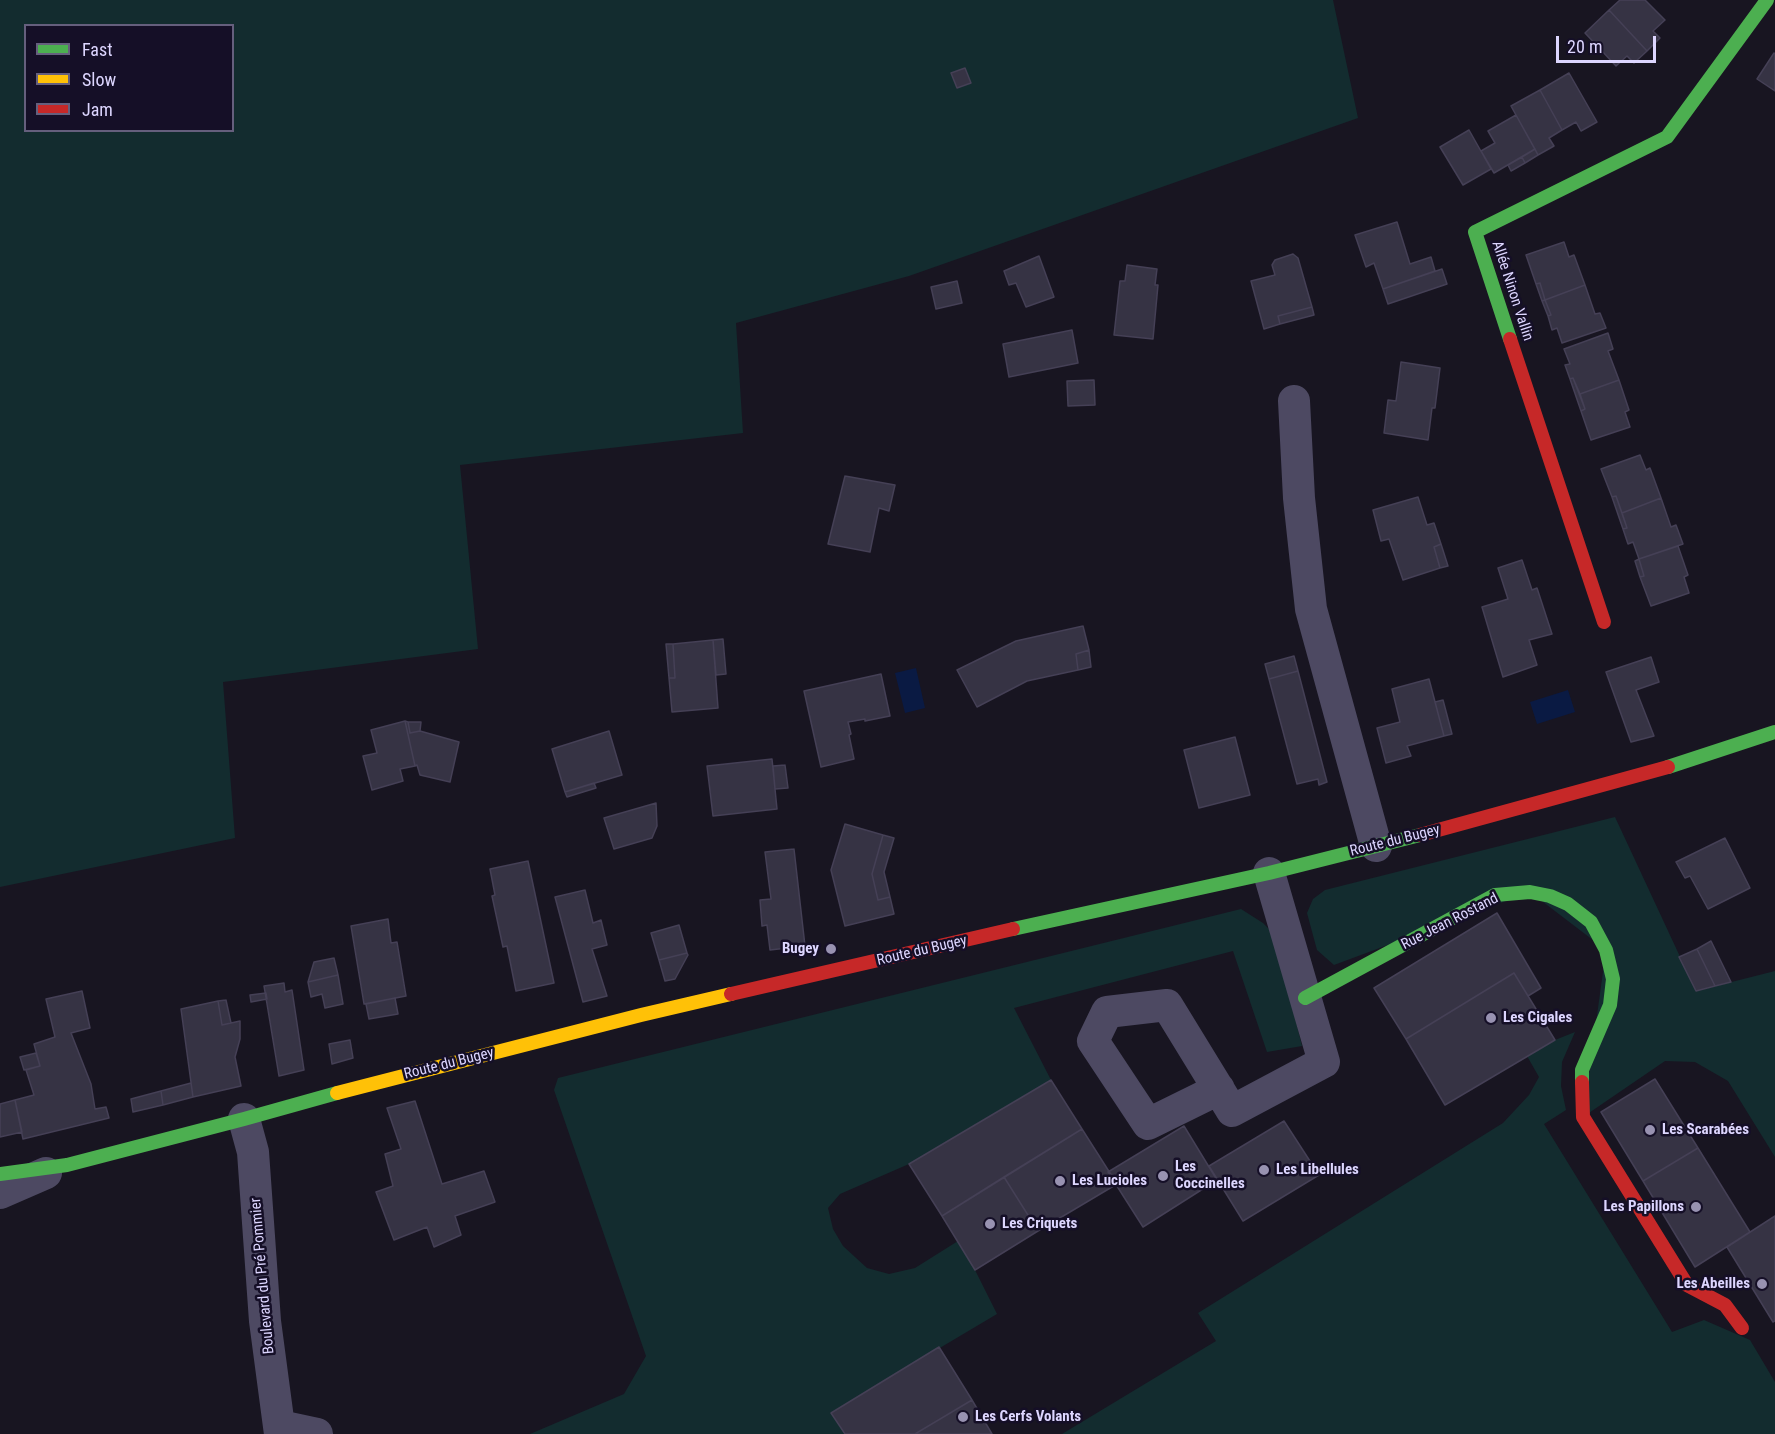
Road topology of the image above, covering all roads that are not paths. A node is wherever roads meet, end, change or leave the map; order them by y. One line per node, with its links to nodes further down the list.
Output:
1 (1767, 0): 3 (street, Allée Ninon Vallin)
2 (1294, 401): 5 (street)
3 (1605, 622)
4 (1775, 732): 5 (street, Route du Bugey)
5 (1376, 846): 6 (street, Route du Bugey)
6 (1269, 873): 7 (street); 9 (street, Route du Bugey)
7 (1305, 998): 8 (street); 13 (street, Rue Jean Rostand)
8 (1218, 1089)
9 (244, 1119): 10 (street, Route du Bugey); 14 (street, Boulevard du Pré Pommier)
10 (67, 1165): 11 (street, Route du Bugey); 12 (street, Route du Bugey)
11 (0, 1174)
12 (0, 1192)
13 (1742, 1328)
14 (280, 1431): 15 (street)
15 (316, 1434)

